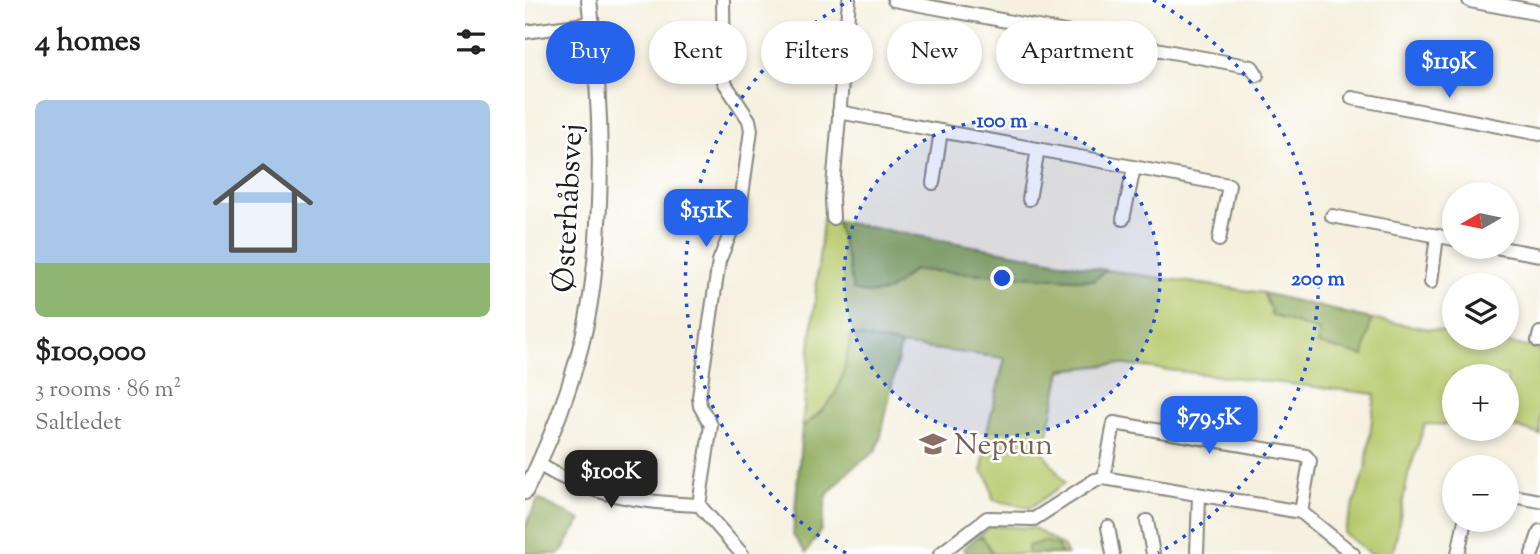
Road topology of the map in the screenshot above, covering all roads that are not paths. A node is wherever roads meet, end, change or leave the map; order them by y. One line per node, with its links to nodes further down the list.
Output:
1 (589, 0): 8 (street, Østerhåbsvej)
2 (723, 0): 36 (street)
3 (849, 0): 14 (street)
4 (894, 0): 11 (street)
5 (1469, 0): 6 (street)
6 (1505, 3): 7 (street)
7 (1540, 13)
8 (592, 21)
9 (546, 29): 10 (street)
10 (525, 32)
11 (1257, 75)
12 (597, 84): 30 (street, Østerhåbsvej)
13 (1352, 98): 16 (street)
14 (839, 112): 15 (street); 22 (street)
15 (941, 131): 17 (street); 19 (street)
16 (1540, 134)
17 (1038, 149): 18 (street); 20 (street)
18 (1134, 168): 23 (street); 26 (street)
19 (933, 183)
20 (1029, 199)
21 (1332, 216): 24 (street)
22 (832, 218)
23 (1123, 219)
24 (1437, 236): 25 (street); 29 (street)
25 (1442, 237)
26 (1219, 240)
27 (1519, 251): 28 (street)
28 (1540, 255)
29 (1431, 282)
30 (539, 464): 32 (street, Østerhåbsvej); 36 (street)
31 (1104, 478): 33 (street); 37 (street); 43 (street)
32 (525, 492)
33 (1199, 495): 37 (street); 46 (street)
34 (1519, 497): 35 (street)
35 (1540, 501)
36 (699, 505): 42 (street)
37 (1301, 512): 47 (street)
38 (1147, 521): 45 (street)
39 (1108, 527): 44 (street)
40 (1540, 531): 49 (street)
41 (1463, 532): 48 (street)
42 (742, 554)
43 (940, 554)
44 (1113, 554)
45 (1153, 554)
46 (1197, 554)
47 (1353, 554)
48 (1458, 554)
49 (1532, 554)

